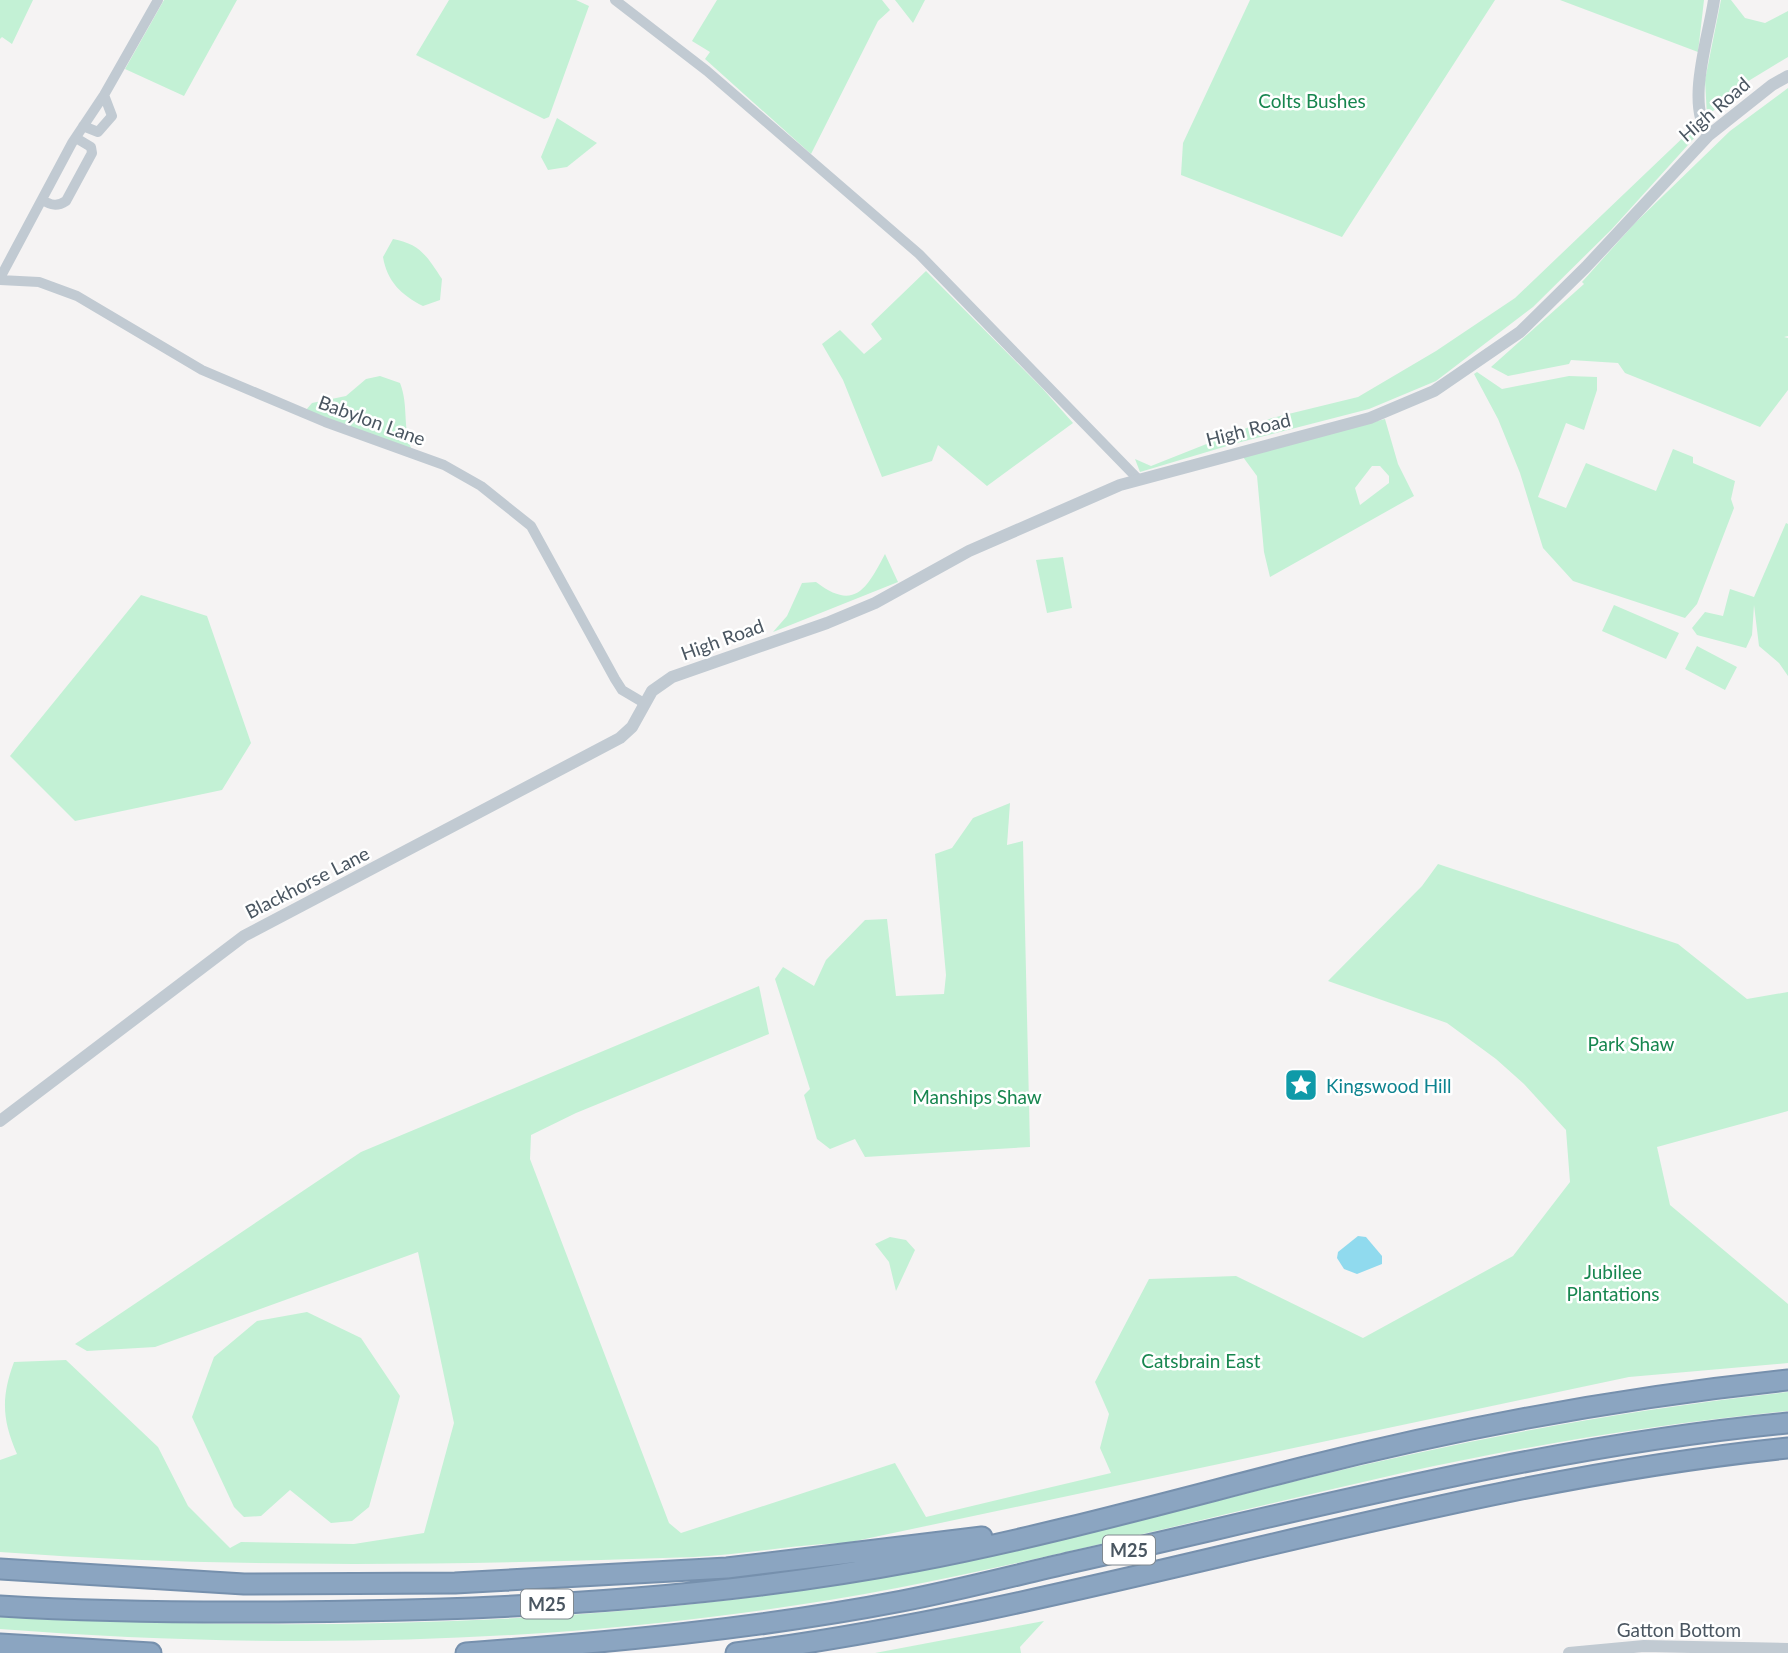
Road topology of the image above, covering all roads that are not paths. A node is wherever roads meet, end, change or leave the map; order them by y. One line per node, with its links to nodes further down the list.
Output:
1 (158, 0): 5 (street)
2 (615, 0): 11 (street)
3 (1714, 0): 7 (street)
4 (1788, 76): 7 (street, High Road)
5 (104, 95): 6 (street); 6 (street)
6 (83, 126): 8 (street)
7 (1709, 135): 11 (street, High Road)
8 (76, 138): 9 (street); 9 (street)
9 (42, 200): 10 (street)
10 (0, 279): 12 (street, Babylon Lane)
11 (1138, 479): 12 (street, High Road)
12 (644, 703): 13 (street, Blackhorse Lane)
13 (0, 1121)
14 (1788, 1380): 17 (highway, M25)
15 (1788, 1423): 23 (highway, M25)
16 (1788, 1448): 24 (highway, M25)
17 (1087, 1525): 18 (highway, M25); 19 (highway, M25)
18 (0, 1569)
19 (0, 1606)
20 (0, 1644): 22 (highway)
21 (1788, 1649): 25 (street, Gatton Bottom)
22 (151, 1653)
23 (466, 1653)
24 (736, 1653)
25 (1569, 1653)

